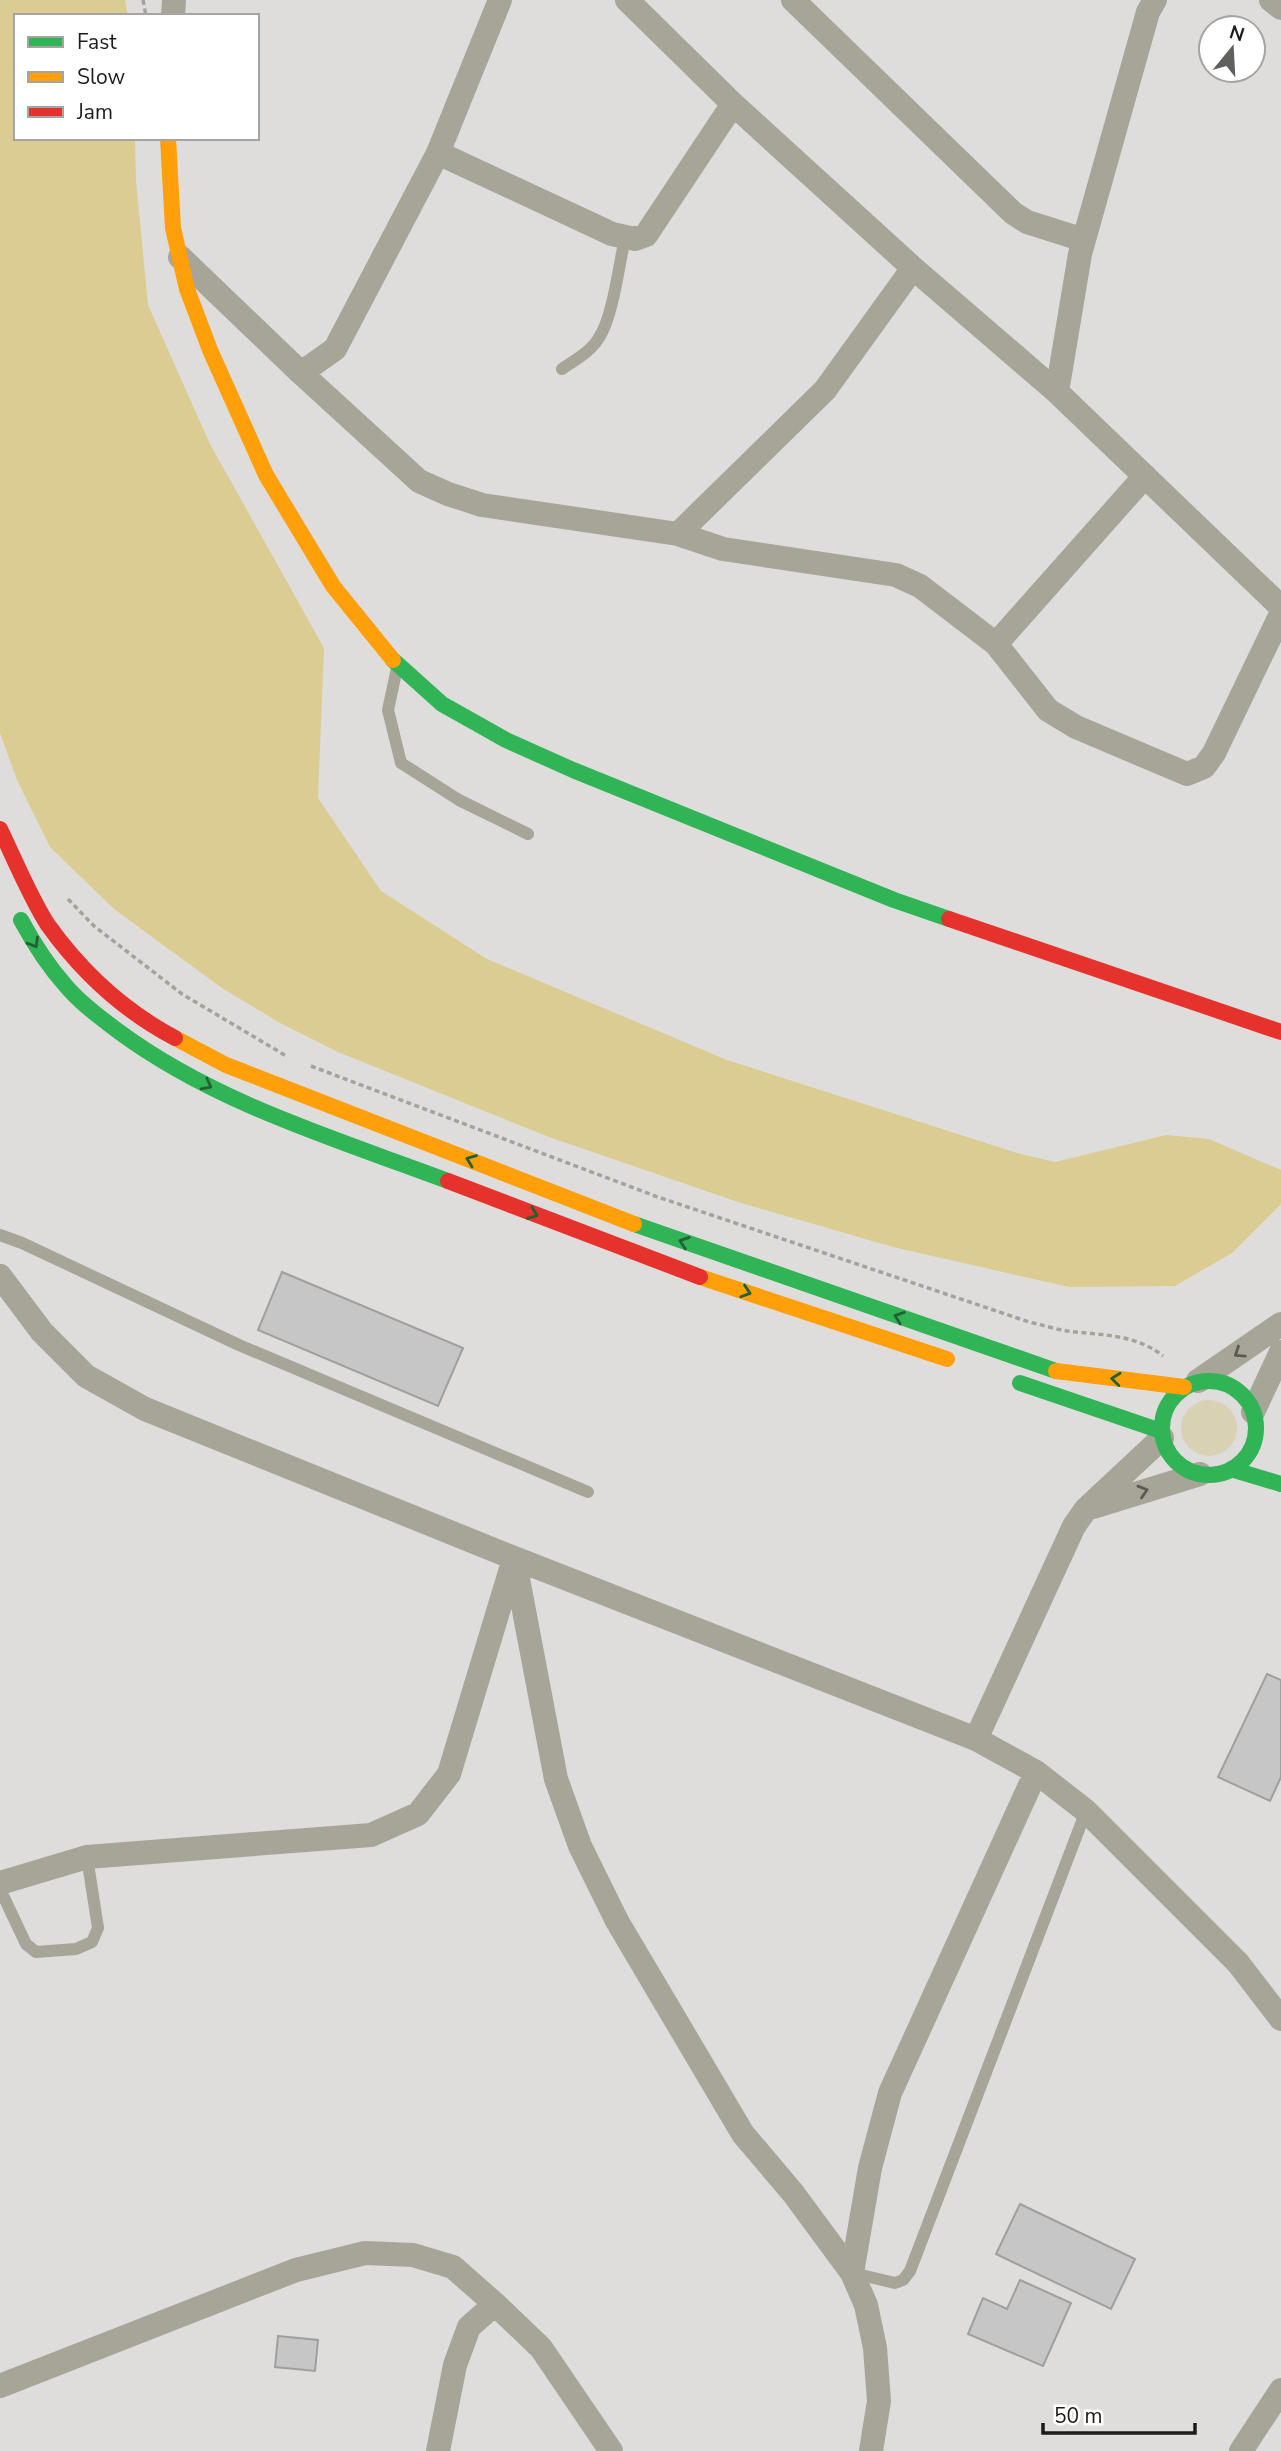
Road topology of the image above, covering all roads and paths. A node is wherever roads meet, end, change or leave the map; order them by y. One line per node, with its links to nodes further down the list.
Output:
1 (500, 0): 9 (street)
2 (793, 0): 11 (street)
3 (1155, 0): 11 (street)
4 (1271, 0): 6 (street)
5 (634, 3): 7 (street)
6 (1281, 8)
7 (733, 104): 10 (street); 13 (street)
8 (168, 140): 12 (street)
9 (438, 153): 10 (street); 15 (street)
10 (625, 239): 14 (lane)
11 (1084, 240): 16 (street)
12 (178, 255): 15 (street); 22 (street)
13 (913, 268): 16 (street); 18 (street)
14 (562, 369)
15 (300, 373): 18 (street)
16 (1057, 392): 17 (street)
17 (1144, 476): 19 (street); 21 (street)
18 (678, 534): 21 (street)
19 (1281, 607)
20 (1281, 614): 21 (street)
21 (996, 644)
22 (398, 664): 24 (lane); 27 (street)
23 (0, 829): 36 (street, one-way to 23)
24 (528, 834)
25 (68, 899): 28 (path)
26 (12, 904): 34 (street, one-way to 34)
27 (1281, 1032)
28 (298, 1061)
29 (311, 1066): 36 (path)
30 (0, 1235): 43 (lane)
31 (0, 1276): 45 (street)
32 (1281, 1324): 36 (street, one-way to 36)
33 (1281, 1352): 37 (street)
34 (961, 1363)
35 (1000, 1377): 39 (street)
36 (1191, 1384): 37 (street); 39 (street)
37 (1255, 1417): 38 (street); 40 (street)
38 (1273, 1431)
39 (1162, 1435): 41 (street); 44 (street)
40 (1231, 1469): 41 (street); 42 (street)
41 (1200, 1474): 44 (street, one-way to 41)
42 (1281, 1485)
43 (588, 1492)
44 (1086, 1509): 46 (street)
45 (514, 1558): 46 (street); 49 (street); 53 (street)
46 (976, 1739): 47 (street)
47 (1035, 1772): 48 (street); 53 (street)
48 (1086, 1811): 52 (street); 53 (lane)
49 (87, 1857): 50 (street); 51 (lane)
50 (0, 1883)
51 (0, 1889)
52 (1281, 2019)
53 (852, 2273): 59 (street)
54 (495, 2304): 55 (street); 57 (street); 58 (street)
55 (0, 2386)
56 (1281, 2390): 60 (street)
57 (438, 2451)
58 (611, 2451)
59 (871, 2451)
60 (1241, 2451)

